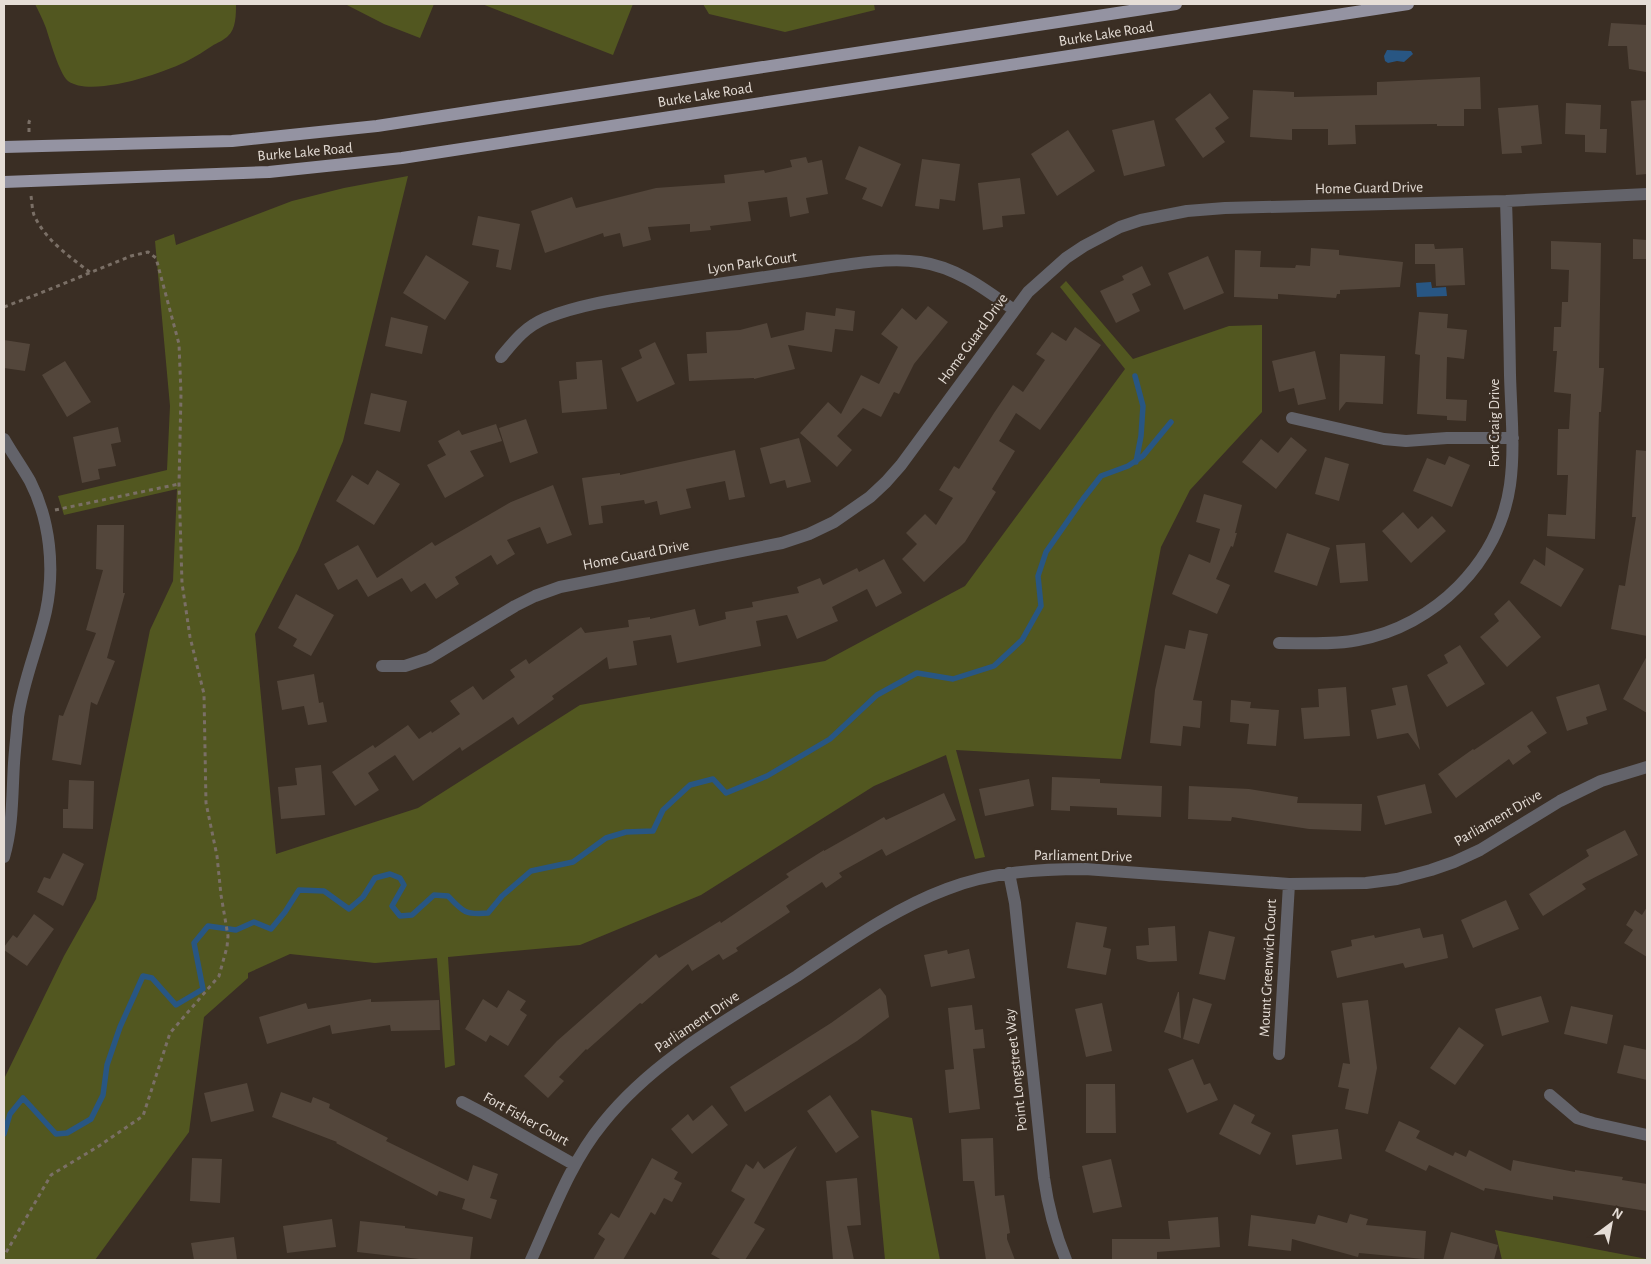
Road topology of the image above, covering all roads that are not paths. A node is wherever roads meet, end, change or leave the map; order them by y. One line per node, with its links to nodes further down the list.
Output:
1 (1176, 4): 3 (main road, Burke Lake Road)
2 (1408, 4): 4 (main road, Burke Lake Road)
3 (4, 147)
4 (4, 182)
5 (1647, 194): 6 (street, Home Guard Drive)
6 (1506, 201): 7 (street, Home Guard Drive); 10 (street, Fort Craig Drive)
7 (1014, 310): 8 (street, Lyon Park Court); 13 (street, Home Guard Drive)
8 (501, 357)
9 (1292, 418): 10 (street)
10 (1513, 438): 12 (street, Fort Craig Drive)
11 (4, 439): 15 (street)
12 (1279, 643)
13 (382, 666)
14 (1647, 767): 17 (street, Parliament Drive)
15 (4, 857)
16 (1009, 873): 17 (street, Parliament Drive); 22 (street, Parliament Drive); 24 (street, Point Longstreet Way)
17 (1289, 884): 18 (street, Mount Greenwich Court)
18 (1279, 1054)
19 (1550, 1095): 21 (street)
20 (462, 1102): 22 (street, Fort Fisher Court)
21 (1647, 1134)
22 (575, 1165): 23 (street, Parliament Drive)
23 (532, 1260)
24 (1066, 1260)

